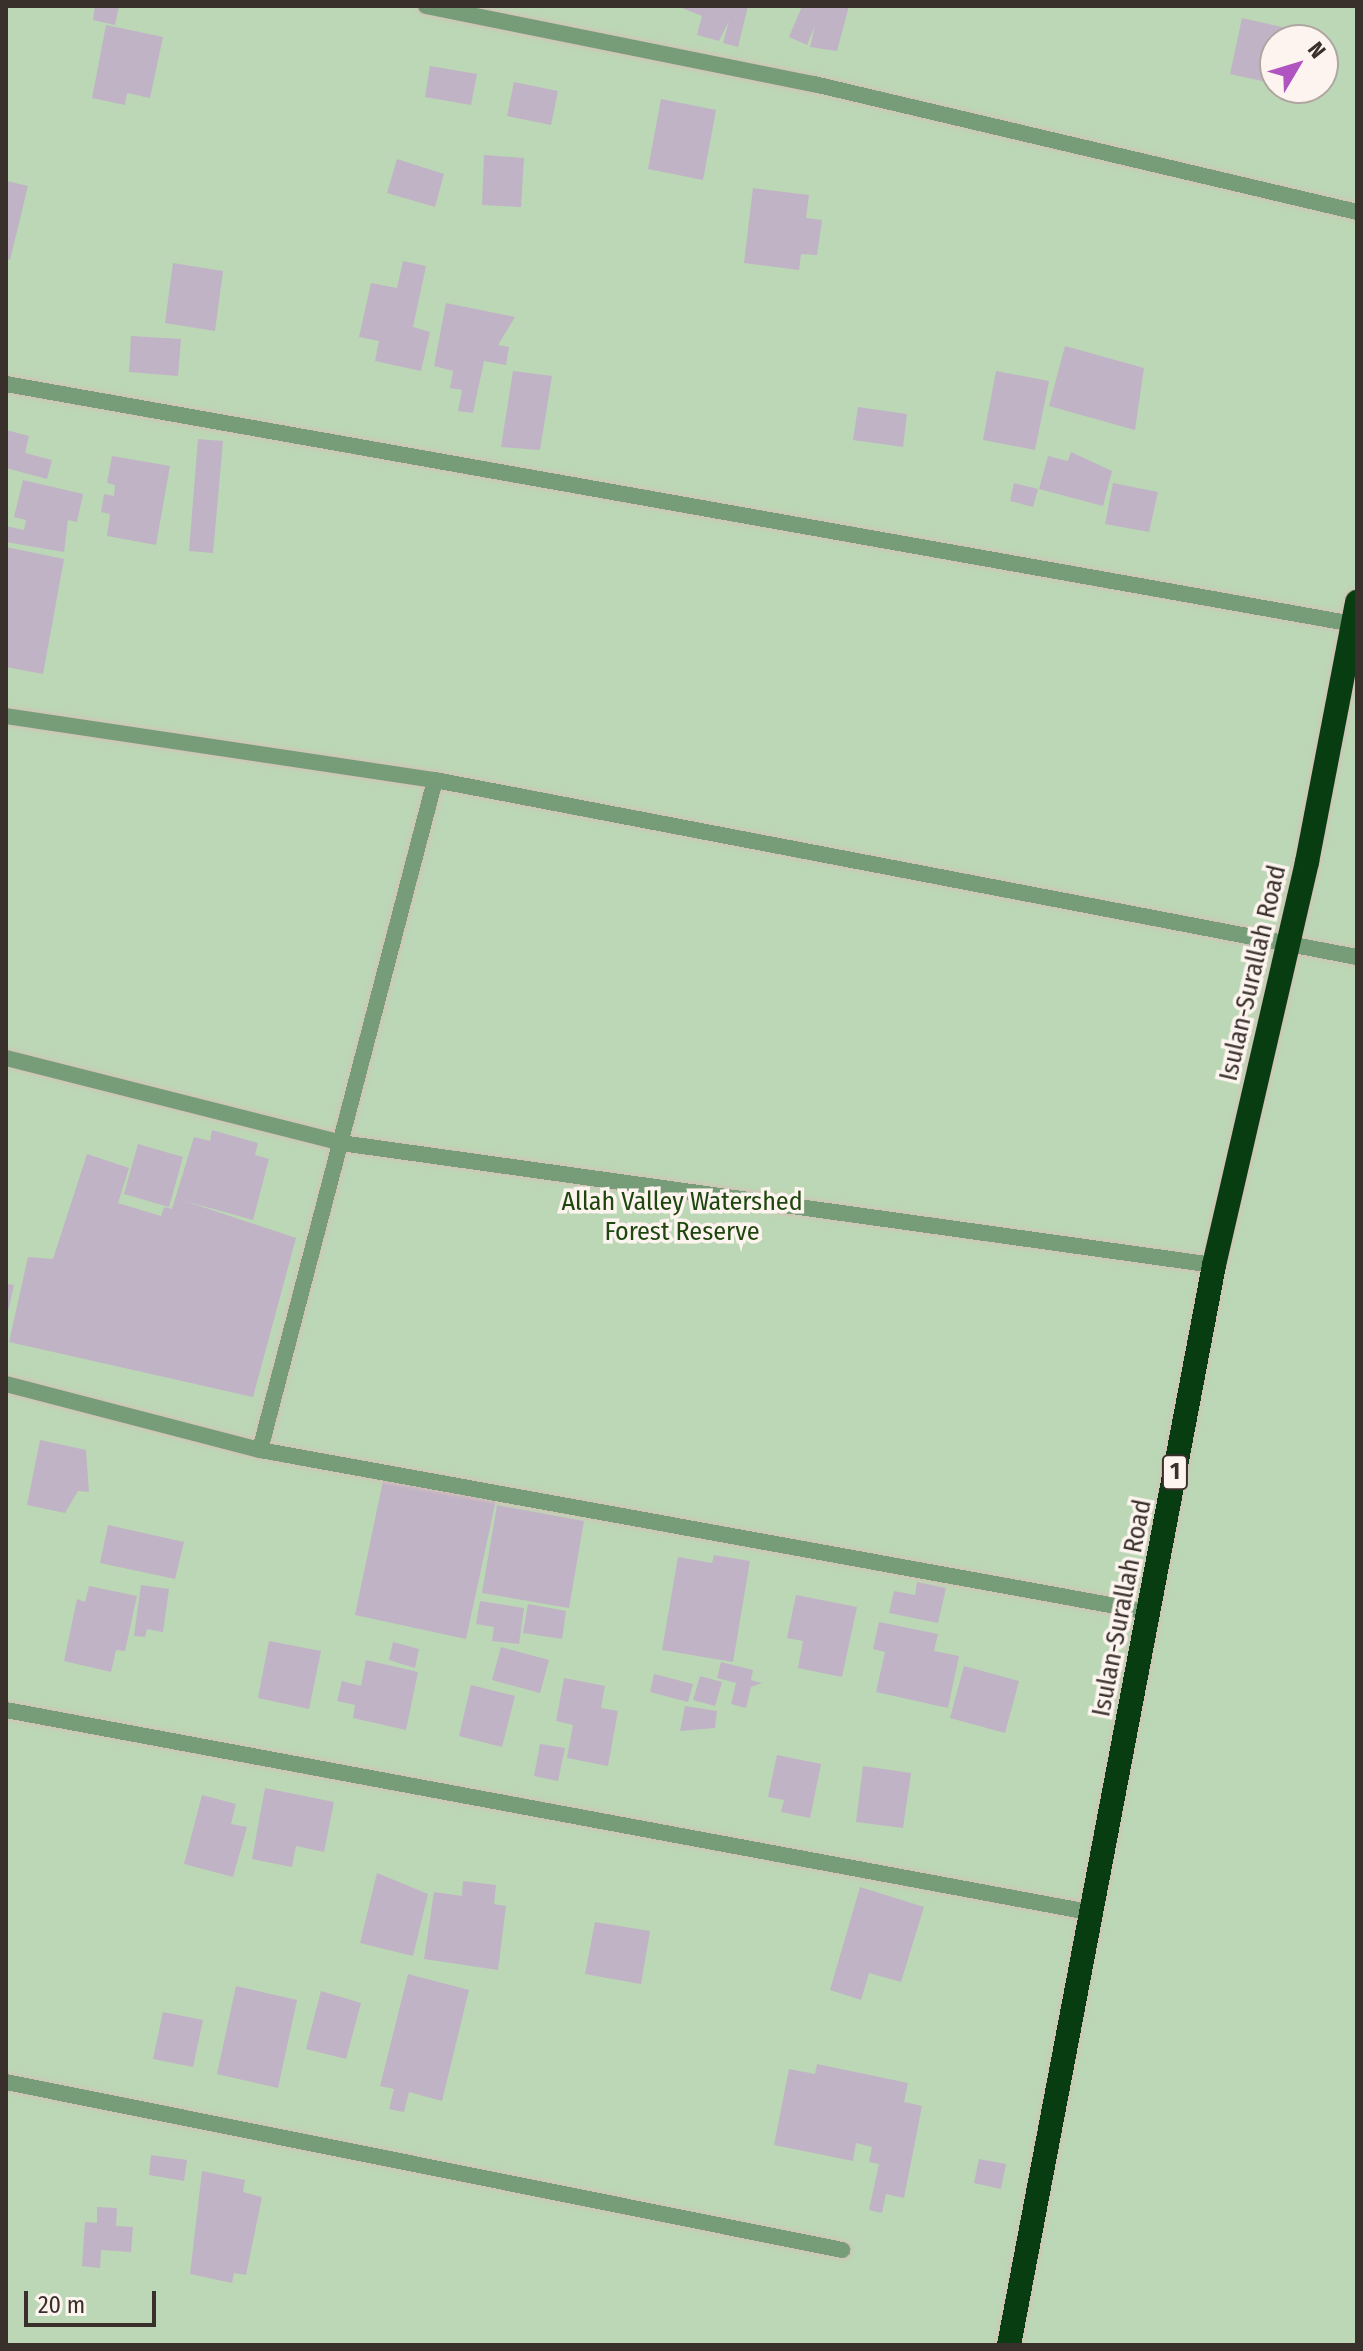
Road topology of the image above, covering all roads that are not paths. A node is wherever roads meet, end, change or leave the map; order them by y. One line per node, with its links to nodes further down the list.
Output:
1 (426, 6): 2 (street)
2 (1357, 212)
3 (6, 384): 4 (street)
4 (1355, 613): 7 (highway, Isulan-Surallah Road / 1)
5 (6, 716): 6 (street)
6 (435, 780): 7 (street); 10 (street)
7 (1290, 942): 8 (street); 11 (highway, Isulan-Surallah Road / 1)
8 (1357, 957)
9 (6, 1058): 10 (street)
10 (341, 1143): 11 (street); 13 (street)
11 (1214, 1265): 14 (highway, Isulan-Surallah Road / 1)
12 (6, 1384): 13 (street)
13 (260, 1450): 14 (street)
14 (1149, 1612): 16 (highway, Isulan-Surallah Road / 1)
15 (6, 1710): 16 (street)
16 (1094, 1913): 19 (highway, Isulan-Surallah Road / 1)
17 (6, 2082): 18 (street)
18 (842, 2250)
19 (1009, 2345)

